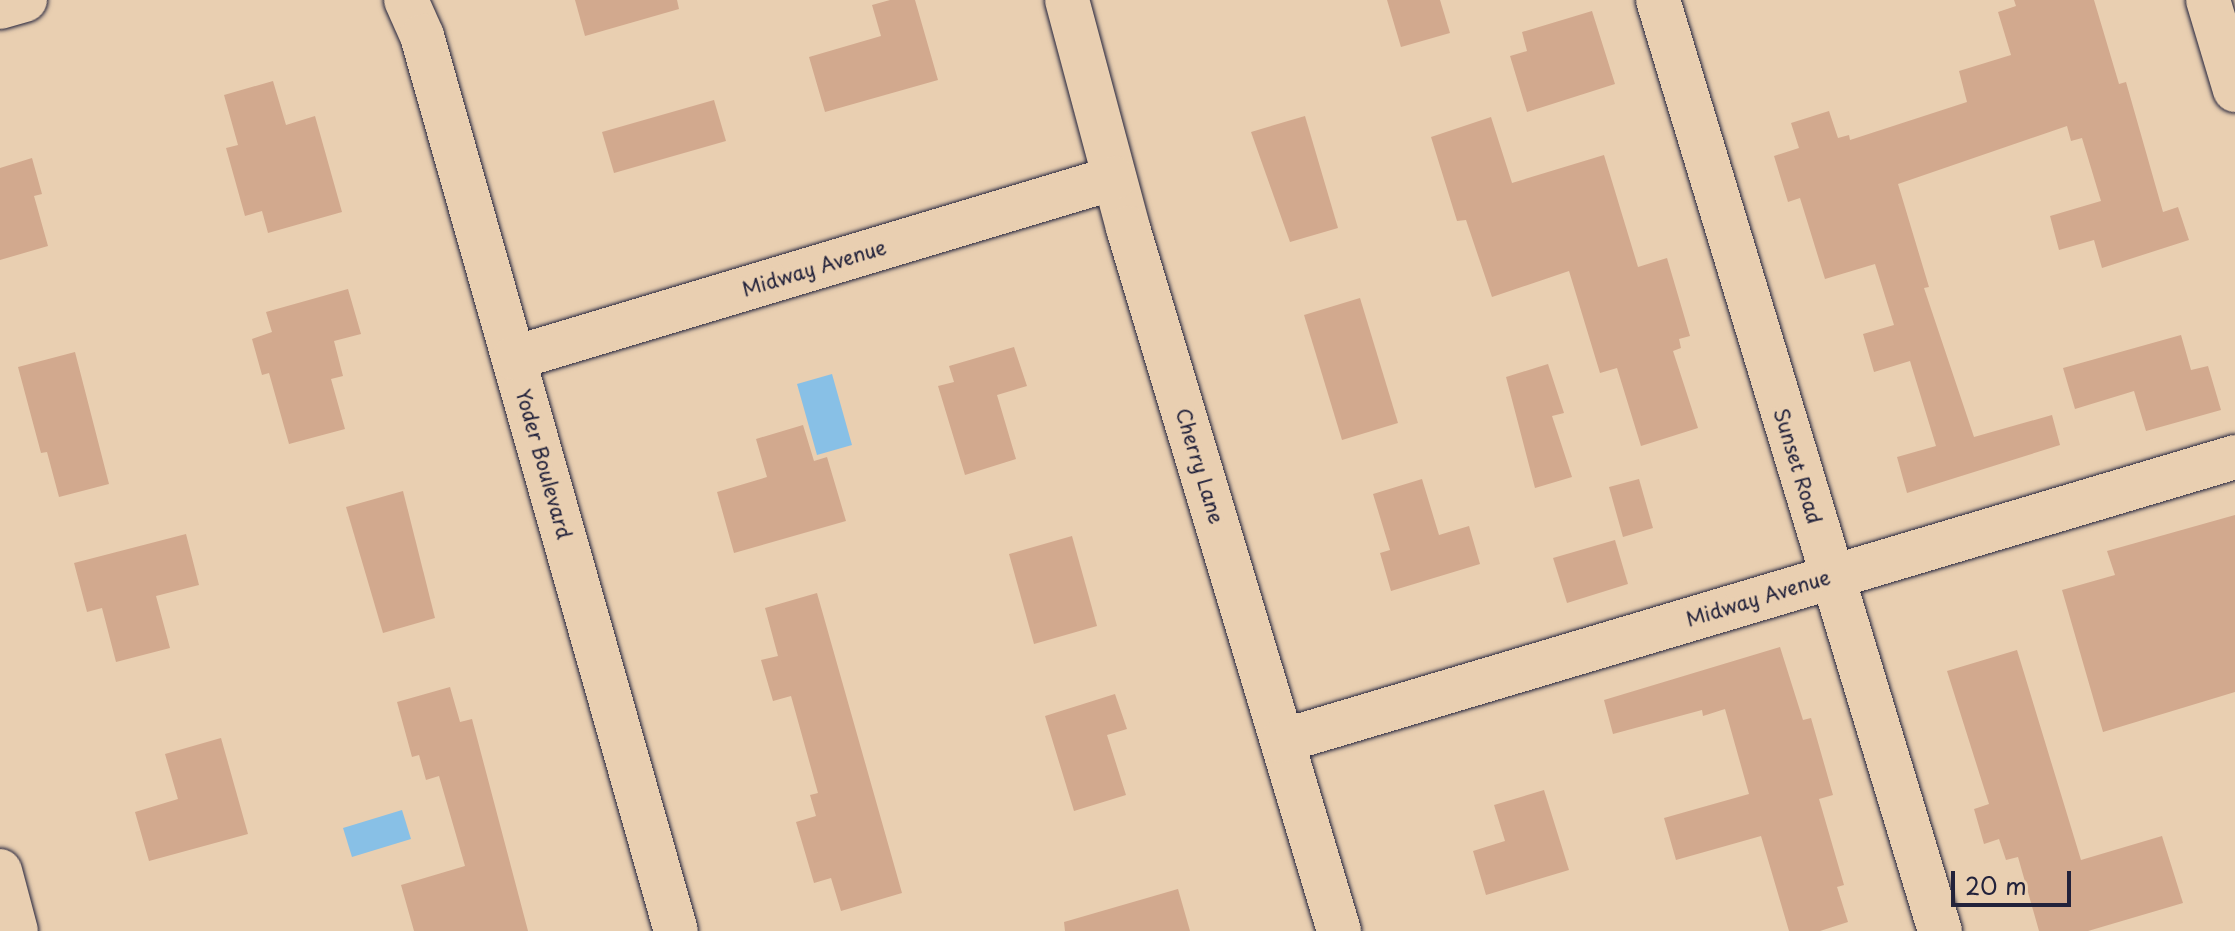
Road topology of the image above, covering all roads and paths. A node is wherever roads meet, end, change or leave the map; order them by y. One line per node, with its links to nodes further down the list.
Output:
1 (406, 0): 7 (street, Yoder Boulevard)
2 (1067, 0): 6 (street, Cherry Lane)
3 (1658, 0): 9 (street, Sunset Road)
4 (2208, 0): 5 (street)
5 (2235, 90)
6 (1114, 178): 7 (street, Midway Avenue); 10 (street, Cherry Lane)
7 (514, 358): 13 (street, Yoder Boulevard)
8 (2235, 457): 9 (street, Midway Avenue)
9 (1831, 576): 10 (street, Midway Avenue); 15 (street, Sunset Road)
10 (1282, 741): 14 (street, Cherry Lane)
11 (0, 871): 12 (street)
12 (16, 931)
13 (676, 931)
14 (1339, 931)
15 (1940, 931)

